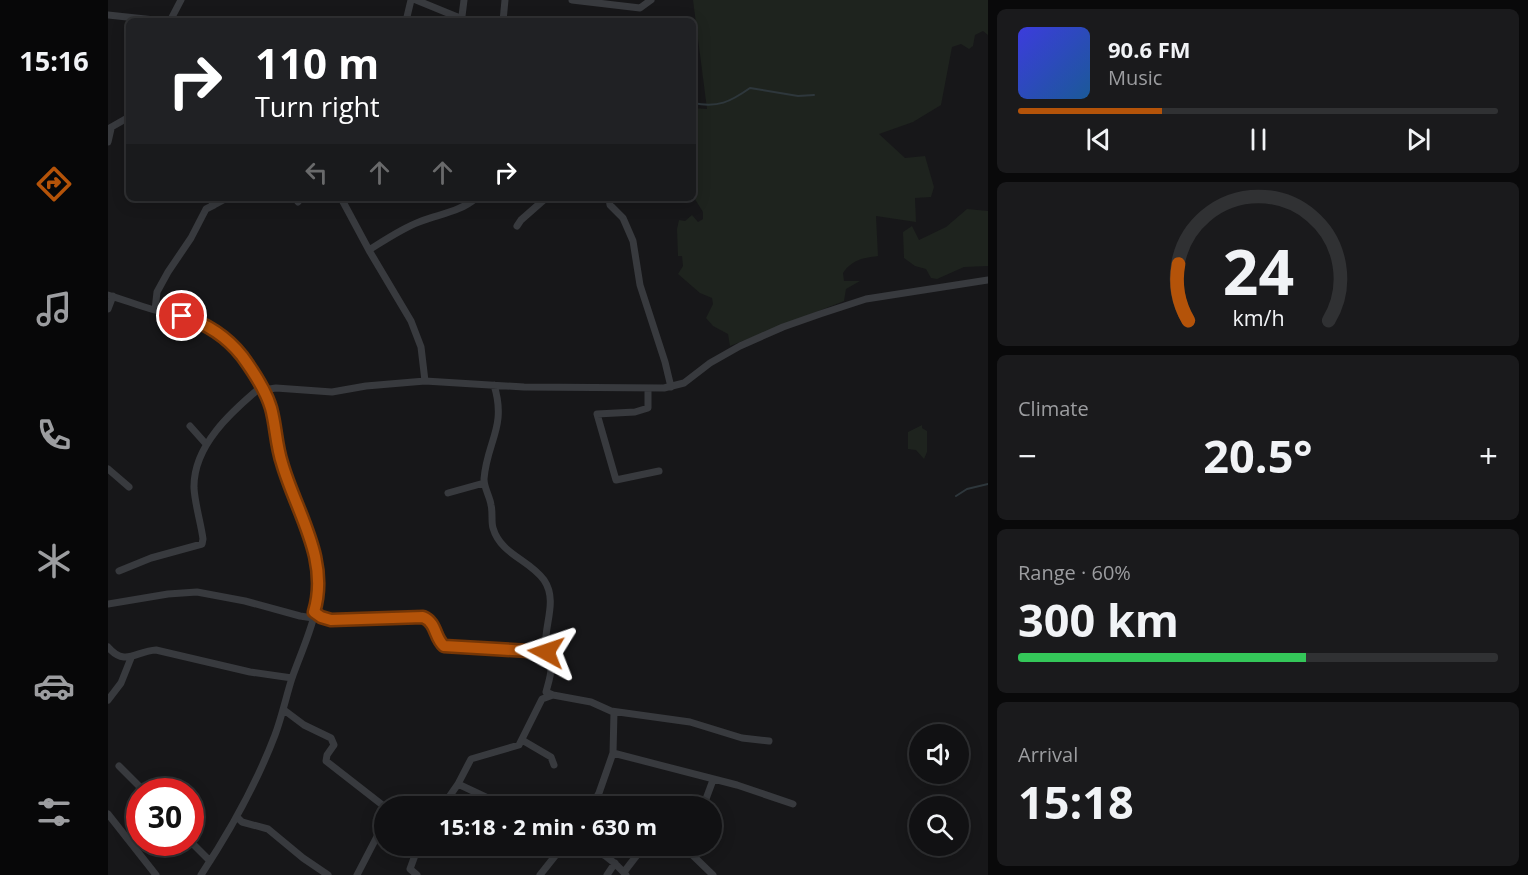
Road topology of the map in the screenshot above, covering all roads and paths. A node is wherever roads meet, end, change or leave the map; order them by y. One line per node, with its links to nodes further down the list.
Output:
1 (181, 0): 10 (street)
2 (411, 0): 11 (street)
3 (416, 0): 4 (street)
4 (464, 0)
5 (505, 0): 12 (street)
6 (572, 0): 7 (street)
7 (651, 0)
8 (108, 15): 9 (street)
9 (136, 18)
10 (172, 18)
11 (407, 18)
12 (503, 18)
13 (126, 119): 14 (street)
14 (109, 129): 15 (street)
15 (108, 142)
16 (343, 201): 22 (street)
17 (471, 201): 22 (street)
18 (542, 201): 21 (street)
19 (609, 201): 29 (street)
20 (212, 202): 26 (street)
21 (517, 226)
22 (369, 250): 27 (street)
23 (988, 280): 29 (street)
24 (110, 296): 25 (street); 26 (street)
25 (108, 309)
26 (154, 310): 30 (street)
27 (425, 381): 28 (street); 30 (street)
28 (494, 385): 31 (street); 36 (street)
29 (670, 387): 31 (street)
30 (262, 388): 33 (street); 41 (street)
31 (648, 388): 35 (street)
32 (190, 426): 33 (street)
33 (206, 444): 39 (street)
34 (108, 470): 37 (street)
35 (659, 471)
36 (484, 483): 38 (street); 43 (street)
37 (129, 487)
38 (448, 493)
39 (118, 571)
40 (108, 604): 41 (street)
41 (314, 615): 43 (street); 45 (street)
42 (108, 647): 44 (street)
43 (546, 652): 46 (street)
44 (131, 658): 45 (street); 47 (street)
45 (292, 678): 48 (street)
46 (553, 694): 49 (street); 50 (street)
47 (108, 700)
48 (284, 710): 62 (street); 65 (street)
49 (614, 712): 51 (street); 52 (street)
50 (522, 740): 53 (street); 57 (street)
51 (769, 741)
52 (613, 753): 56 (street); 60 (street)
53 (554, 765)
54 (119, 766): 55 (street)
55 (131, 778)
56 (713, 780): 61 (street); 63 (street)
57 (458, 784): 58 (street); 59 (street)
58 (450, 796)
59 (484, 796)
60 (597, 796)
61 (707, 796)
62 (374, 798)
63 (793, 804)
64 (108, 814): 76 (street)
65 (237, 817): 73 (street); 78 (street)
66 (374, 847): 79 (street)
67 (204, 855): 73 (street)
68 (415, 856): 80 (street)
69 (555, 856): 81 (street)
70 (606, 856): 74 (street)
71 (637, 856): 75 (street)
72 (694, 856): 83 (street)
73 (210, 861): 77 (street)
74 (615, 863): 75 (street); 82 (street)
75 (625, 874)
76 (156, 875)
77 (201, 875)
78 (328, 875)
79 (357, 875)
80 (417, 875)
81 (540, 875)
82 (607, 875)
83 (712, 875)

